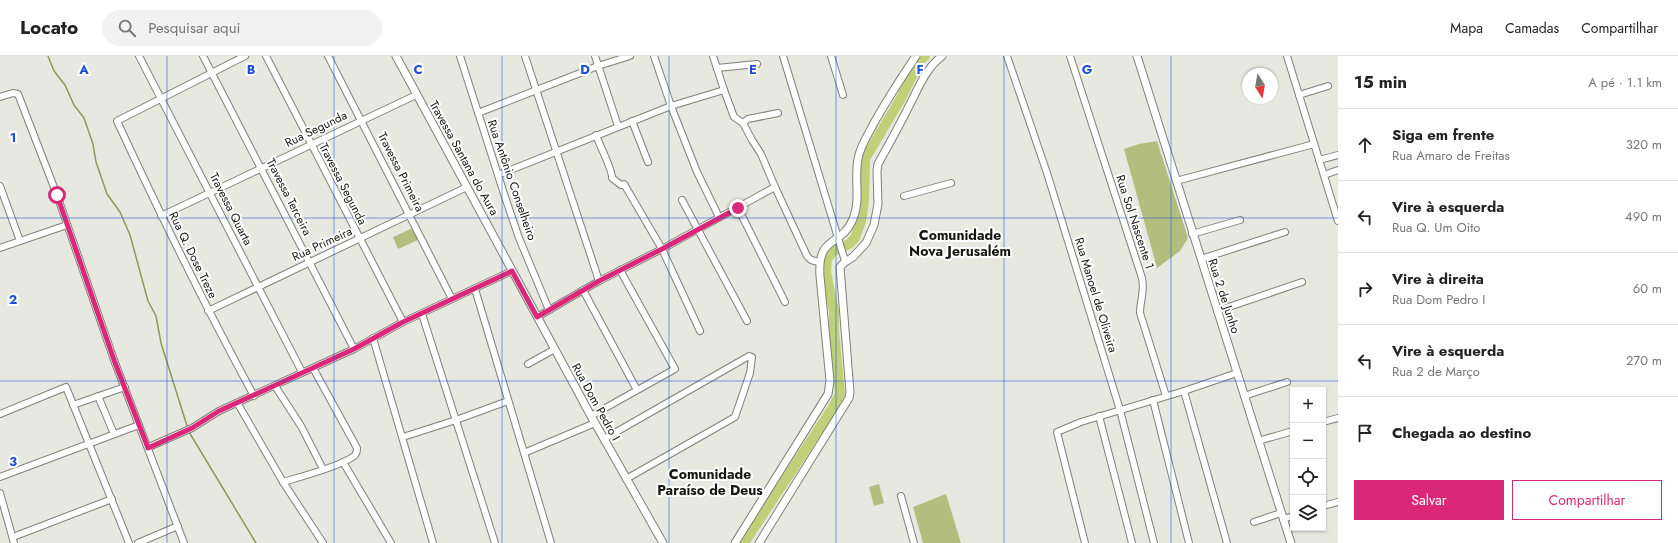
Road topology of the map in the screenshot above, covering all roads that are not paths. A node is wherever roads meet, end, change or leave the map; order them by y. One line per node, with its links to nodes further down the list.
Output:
1 (139, 56): 32 (street, Travessa Quarta)
2 (203, 56): 24 (street, Travessa Terceira)
3 (245, 56): 24 (street)
4 (266, 56): 42 (street, Travessa Segunda)
5 (328, 56): 36 (street, Travessa Primeira)
6 (396, 56): 29 (street, Travessa Santana do Aura)
7 (460, 56): 34 (street, Rua Antônio Conselheiro)
8 (525, 56): 26 (street)
9 (594, 56): 22 (street)
10 (630, 56): 22 (street)
11 (654, 56): 33 (street)
12 (713, 56): 23 (street)
13 (783, 56): 70 (street)
14 (831, 56): 28 (street)
15 (916, 56): 70 (street)
16 (942, 56): 157 (street)
17 (1007, 56): 115 (street, Rua Manoel de Oliveira)
18 (1070, 56): 109 (street, Rua Sol Nascente 1)
19 (1137, 56): 51 (street, Rua 2 de Junho)
20 (1290, 57): 30 (street)
21 (757, 64): 23 (street)
22 (598, 66): 26 (street); 39 (street)
23 (717, 68): 27 (street)
24 (212, 73): 32 (street); 47 (street, Travessa Terceira)
25 (1328, 86): 30 (street)
26 (536, 90): 34 (street); 43 (street)
27 (724, 90): 33 (street); 38 (street)
28 (843, 94)
29 (416, 95): 36 (street, Rua Segunda); 54 (street, Travessa Santana do Aura)
30 (1299, 95): 41 (street)
31 (0, 96): 65 (street)
32 (161, 98): 56 (street, Travessa Quarta); 61 (street, Rua Q. Dose Treze)
33 (671, 106): 37 (street); 62 (street)
34 (478, 113): 49 (street, Rua Antônio Conselheiro)
35 (778, 114): 38 (street)
36 (362, 120): 42 (street, Rua Segunda); 60 (street, Travessa Primeira)
37 (632, 121): 39 (street); 46 (street)
38 (743, 123): 55 (street)
39 (618, 126): 40 (street)
40 (596, 135): 43 (street); 73 (street)
41 (1314, 144): 45 (street); 51 (street)
42 (311, 145): 47 (street, Rua Segunda); 69 (street, Travessa Segunda)
43 (556, 151): 49 (street); 80 (street)
44 (1338, 155): 45 (street)
45 (1319, 160): 50 (street)
46 (648, 162)
47 (261, 168): 56 (street, Rua Segunda); 76 (street, Travessa Terceira)
48 (1338, 170): 50 (street)
49 (498, 174): 87 (street, Rua Antônio Conselheiro)
50 (1324, 174): 64 (street)
51 (1176, 181): 68 (street, Rua 2 de Junho)
52 (951, 183): 57 (street)
53 (0, 186): 71 (street)
54 (466, 187): 60 (street, Rua Primeira); 79 (street, Travessa Santana do Aura)
55 (775, 187): 59 (street); 77 (street)
56 (210, 192): 61 (street, Rua Segunda); 82 (street, Travessa Quarta)
57 (904, 196)
58 (682, 200): 66 (street)
59 (738, 208): 62 (street); 86 (street)
60 (410, 215): 69 (street, Rua Primeira); 85 (street, Travessa Primeira)
61 (161, 216): 88 (street, Rua Q. Dose Treze)
62 (719, 217): 66 (street)
63 (1240, 220): 68 (street)
64 (1338, 221)
65 (67, 225): 71 (street); 104 (street)
66 (698, 229): 73 (street); 92 (street)
67 (1285, 232): 74 (street)
68 (1192, 234): 74 (street, Rua 2 de Junho)
69 (359, 239): 76 (street, Rua Primeira); 93 (street, Travessa Segunda)
70 (839, 240): 75 (street); 77 (street)
71 (20, 241): 72 (street)
72 (0, 248)
73 (662, 249): 78 (street); 94 (street)
74 (1201, 259): 89 (street, Rua 2 de Junho)
75 (845, 261)
76 (309, 262): 82 (street, Rua Primeira); 96 (street, Travessa Terceira)
77 (819, 262): 156 (street)
78 (620, 270): 80 (street); 105 (street)
79 (512, 271): 83 (street); 91 (street, Rua Dom Pedro I)
80 (599, 281): 84 (street)
81 (1302, 282): 89 (street)
82 (258, 286): 88 (street, Rua Primeira); 100 (street, Travessa Quarta)
83 (475, 289): 85 (street); 112 (street)
84 (583, 290): 87 (street); 105 (street)
85 (452, 299): 90 (street)
86 (785, 302)
87 (549, 310): 91 (street)
88 (208, 311): 108 (street, Rua Q. Dose Treze)
89 (1218, 311): 101 (street, Rua 2 de Junho)
90 (422, 314): 93 (street); 120 (street)
91 (537, 317): 97 (street, Rua Dom Pedro I)
92 (746, 321)
93 (403, 322): 95 (street)
94 (700, 331)
95 (373, 338): 96 (street); 126 (street)
96 (354, 349): 99 (street)
97 (555, 349): 98 (street); 117 (street, Rua Dom Pedro I)
98 (528, 364)
99 (313, 368): 100 (street); 132 (street)
100 (302, 372): 103 (street)
101 (1237, 373): 106 (street); 110 (street, Rua 2 de Junho)
102 (1287, 382): 110 (street)
103 (275, 386): 108 (street); 133 (street)
104 (125, 387): 107 (street); 123 (street)
105 (637, 390): 117 (street)
106 (1184, 391): 109 (street); 163 (street)
107 (98, 396): 114 (street); 125 (street)
108 (254, 396): 113 (street)
109 (1166, 396): 111 (street)
110 (1244, 396): 128 (street, Rua 2 de Junho)
111 (1153, 400): 115 (street); 162 (street)
112 (508, 402): 120 (street); 131 (street)
113 (238, 404): 130 (street); 136 (street)
114 (74, 405): 116 (street); 129 (street)
115 (1120, 410): 118 (street); 161 (street, Rua Manoel de Oliveira)
116 (0, 414)
117 (591, 416): 122 (street, Rua Dom Pedro I)
118 (1099, 416): 159 (street); 160 (street)
119 (1338, 418): 121 (street)
120 (456, 420): 126 (street); 153 (street)
121 (1326, 421)
122 (595, 423): 127 (street, Rua Dom Pedro I); 131 (street)
123 (139, 424): 125 (street); 130 (street)
124 (1290, 432): 128 (street)
125 (114, 434): 129 (street)
126 (403, 437): 152 (street)
127 (604, 439): 135 (street, Rua Dom Pedro I); 135 (street)
128 (1258, 442): 142 (street, Rua 2 de Junho)
129 (89, 443): 134 (street); 139 (street)
130 (148, 448): 145 (street)
131 (524, 453): 154 (street)
132 (343, 462): 133 (street); 151 (street)
133 (323, 469): 136 (street)
134 (0, 477)
135 (626, 479): 155 (street, Rua Dom Pedro I)
136 (283, 482): 150 (street)
137 (0, 493): 146 (street)
138 (901, 496): 158 (street)
139 (112, 499): 146 (street); 147 (street)
140 (1338, 502): 141 (street)
141 (1326, 505)
142 (1282, 516): 143 (street); 144 (street); 164 (street, Rua 2 de Junho)
143 (1290, 516)
144 (1254, 522)
145 (178, 526): 148 (street); 149 (street)
146 (14, 540)
147 (129, 543)
148 (138, 543)
149 (184, 543)
150 (323, 543)
151 (391, 543)
152 (433, 543)
153 (495, 543)
154 (551, 543)
155 (663, 543)
156 (735, 543)
157 (759, 543)
158 (914, 543)
159 (1086, 543)
160 (1132, 543)
161 (1154, 543)
162 (1189, 543)
163 (1227, 543)
164 (1291, 543)

